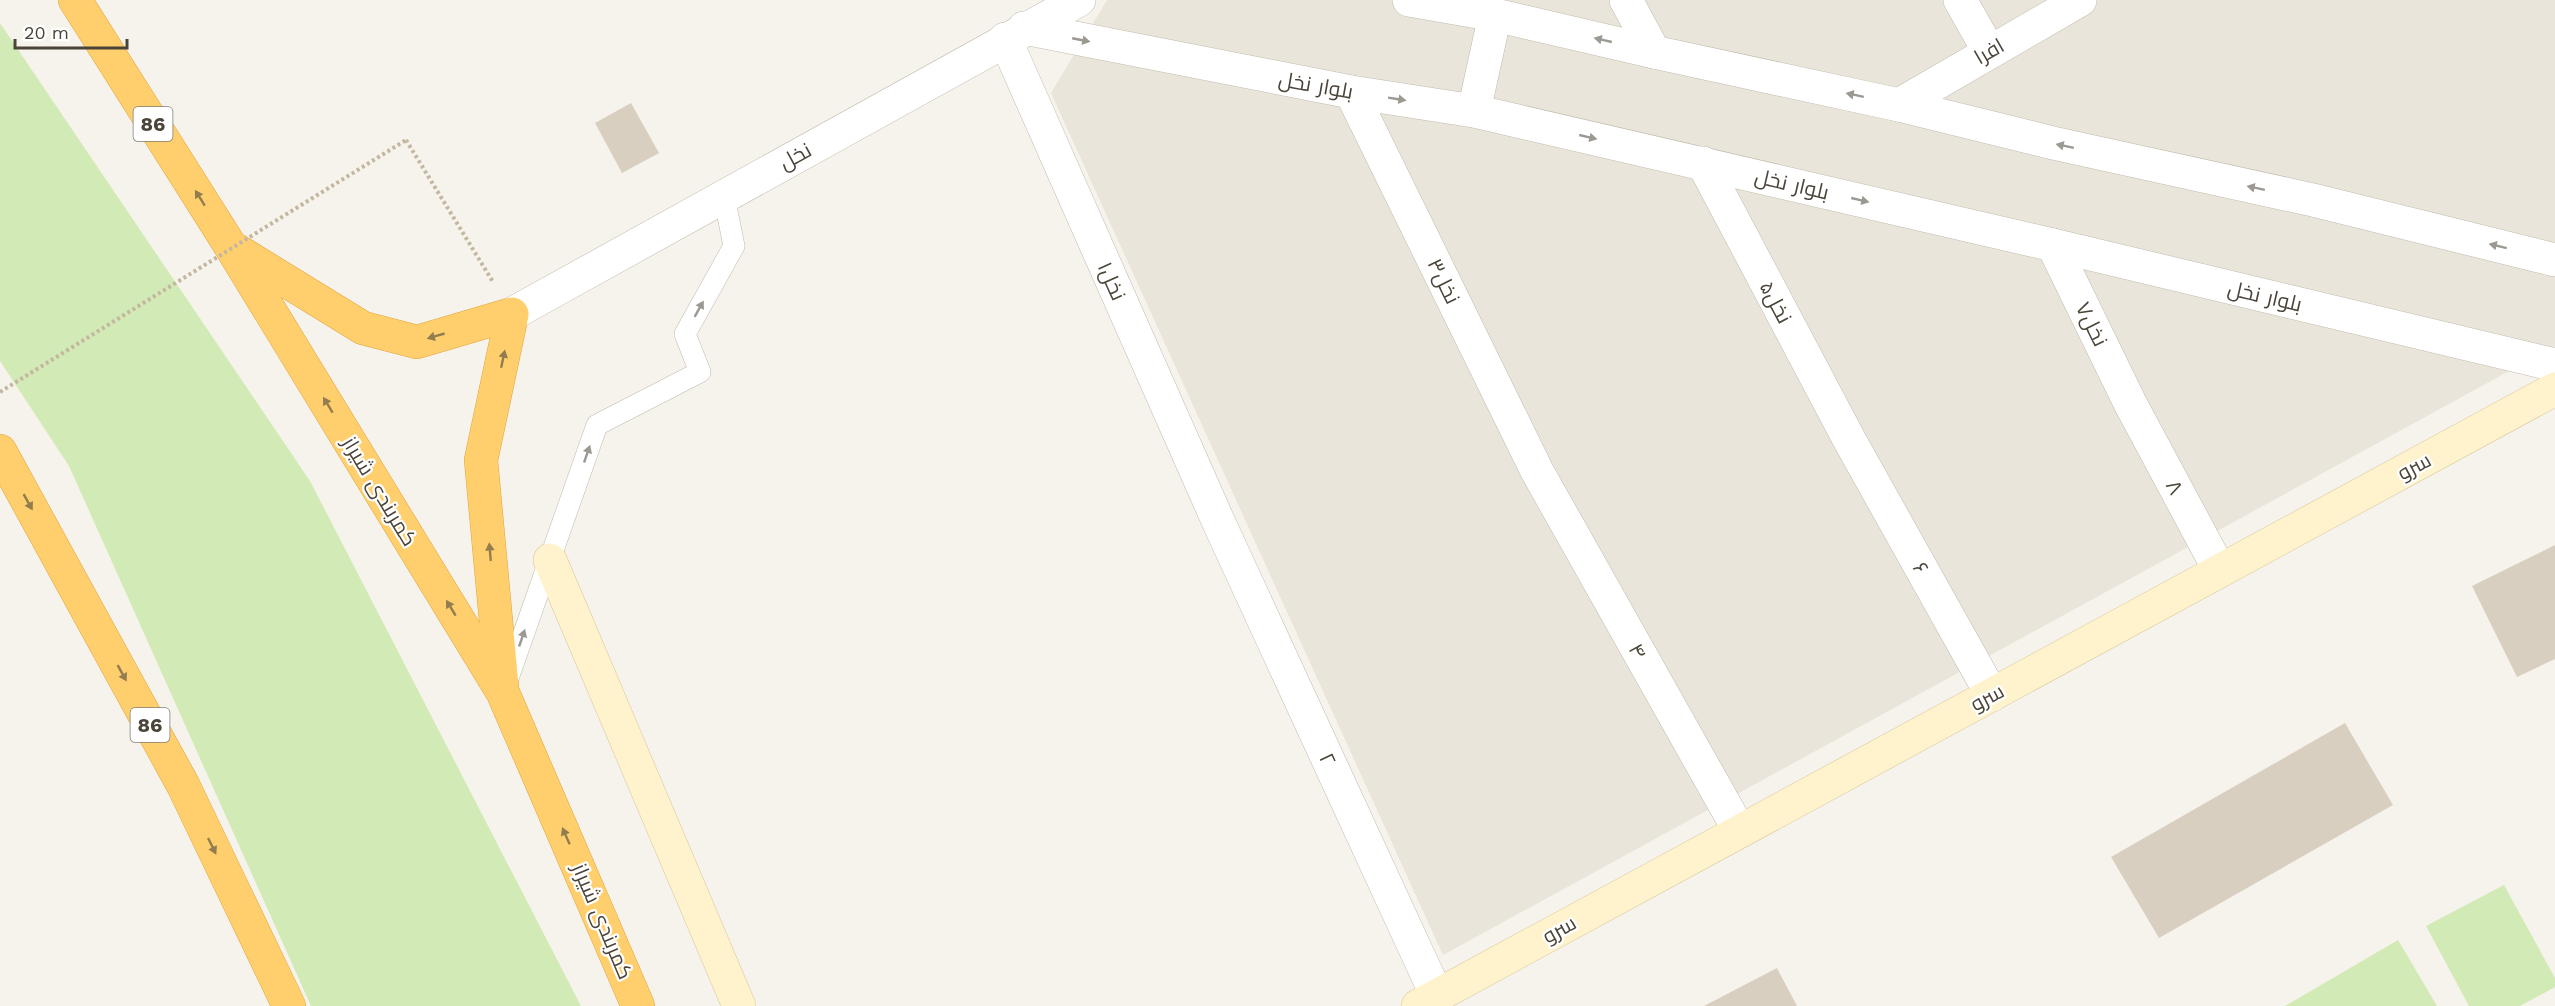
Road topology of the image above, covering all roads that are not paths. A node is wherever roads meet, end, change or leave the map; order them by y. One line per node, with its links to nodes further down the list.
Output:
1 (75, 0): 17 (highway, کمربندی شیراز / 86, one-way to 1)
2 (1078, 0): 8 (street, نخل)
3 (1409, 0): 7 (street)
4 (1626, 0): 10 (street)
5 (1960, 0): 9 (street)
6 (2080, 0): 9 (street, افرا)
7 (1495, 15): 10 (street, one-way to 7); 13 (street)
8 (1014, 34): 11 (street, بلوار نخل, one-way to 11); 15 (street, نخل); 26 (street, نخل۱)
9 (1989, 51): 12 (street, افرا)
10 (1653, 52): 12 (street, one-way to 10)
11 (1350, 92): 13 (street, بلوار نخل, one-way to 13); 25 (street, نخل۳)
12 (1899, 105): 18 (street, one-way to 12)
13 (1474, 111): 14 (street, بلوار نخل, one-way to 14)
14 (1703, 163): 16 (street, بلوار نخل, one-way to 16); 23 (street, نخل۵)
15 (724, 196): 19 (street, نخل); 27 (lane, one-way to 15)
16 (2053, 245): 20 (street, بلوار نخل); 22 (street, نخل۷)
17 (231, 247): 19 (highway, one-way to 17); 29 (highway, کمربندی شیراز / 86, one-way to 17)
18 (2555, 260)
19 (513, 314): 29 (highway, one-way to 19)
20 (2555, 365)
21 (2555, 389): 28 (street, سرو)
22 (2130, 403): 28 (street, ۸)
23 (1850, 441): 30 (street, ۶)
24 (0, 451): 34 (highway, 86, one-way to 34)
25 (1537, 471): 31 (street, ۴)
26 (1219, 523): 33 (street, ۲)
27 (549, 560): 29 (lane, one-way to 27); 35 (street)
28 (2220, 571): 30 (street, سرو)
29 (503, 693): 32 (highway, کمربندی شیراز / 86, one-way to 29)
30 (1992, 695): 31 (street, سرو)
31 (1739, 830): 33 (street, سرو)
32 (639, 998)
33 (1428, 1001)
34 (289, 1006)
35 (739, 1006)

